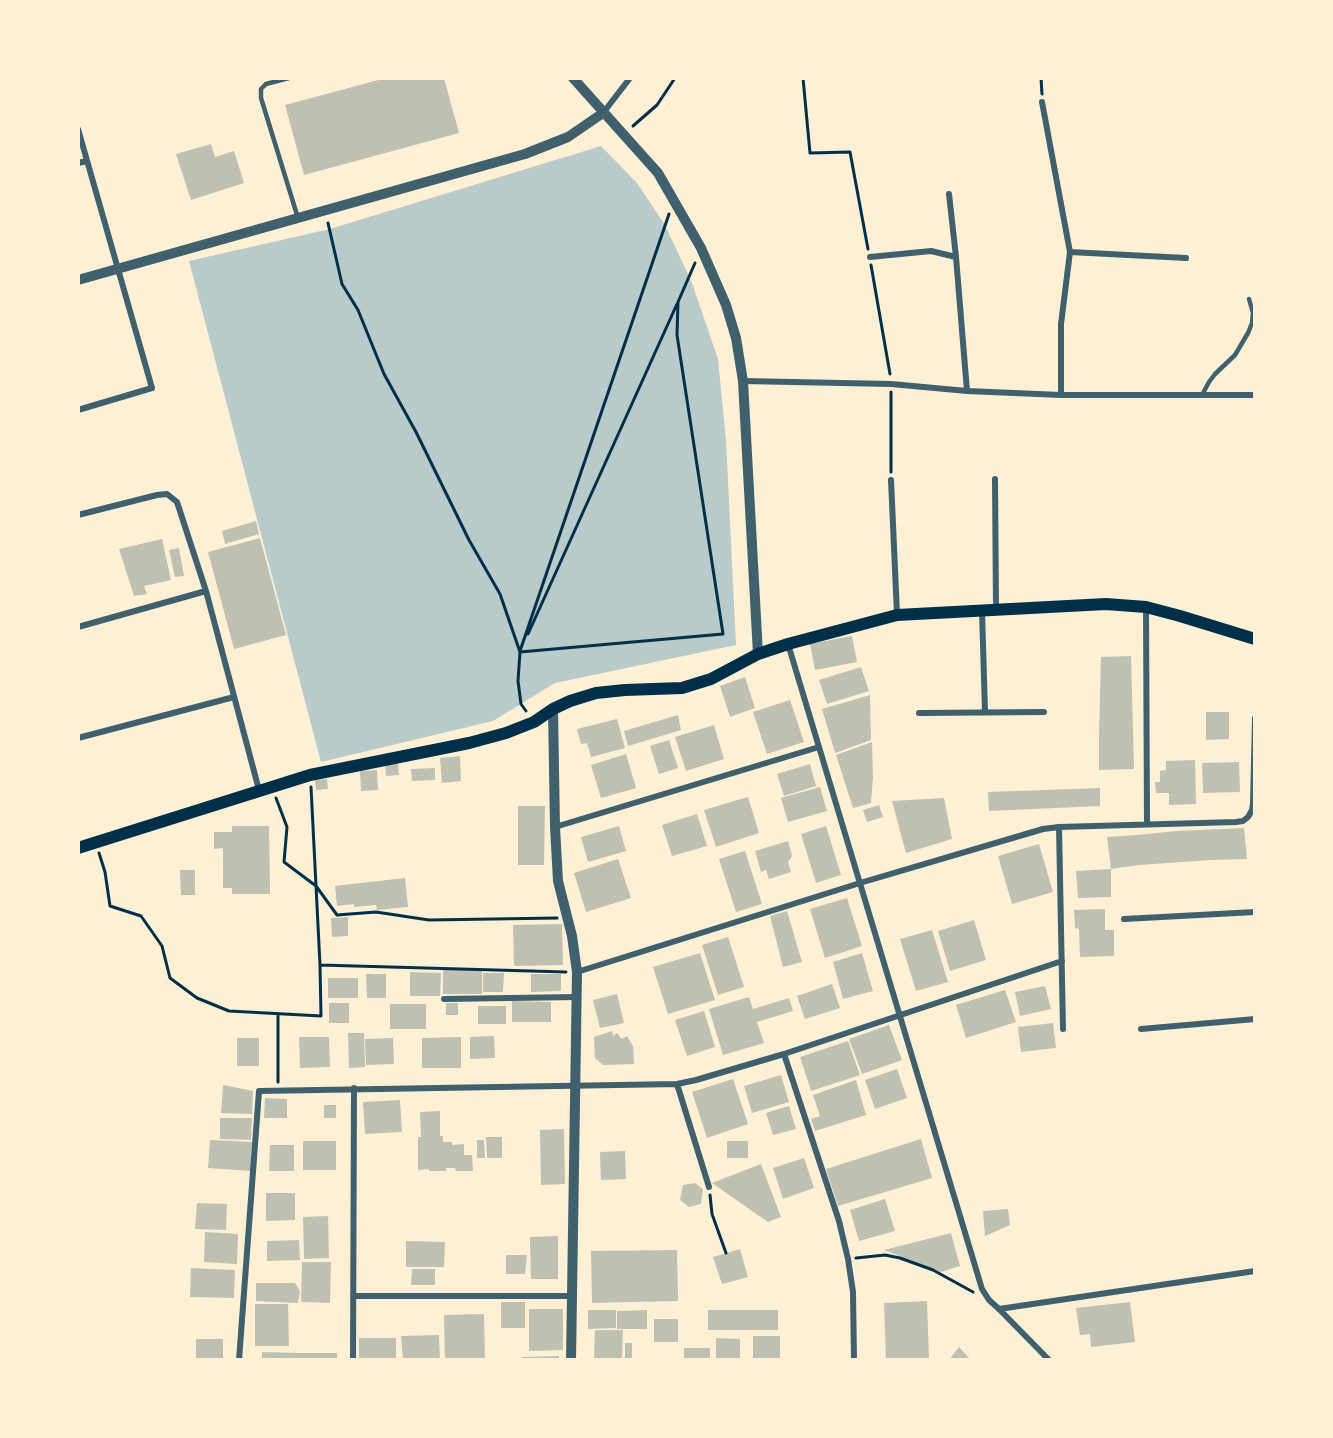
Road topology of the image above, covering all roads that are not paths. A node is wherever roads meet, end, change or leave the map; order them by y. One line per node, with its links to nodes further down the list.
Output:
1 (289, 78): 10 (lane)
2 (573, 78): 5 (street)
3 (630, 78): 5 (street)
4 (1042, 102): 11 (street)
5 (603, 113): 10 (street); 18 (street)
6 (78, 129): 7 (street)
7 (87, 161): 8 (street); 15 (street)
8 (78, 163)
9 (949, 194): 13 (street)
10 (298, 218): 15 (street)
11 (1070, 252): 14 (street); 20 (street)
12 (870, 257): 13 (street)
13 (956, 257): 19 (street)
14 (1186, 258)
15 (119, 269): 16 (street); 23 (street)
16 (78, 280)
17 (1249, 299): 21 (lane)
18 (743, 381): 19 (street); 35 (street)
19 (967, 391): 20 (street)
20 (1061, 395): 21 (street)
21 (1202, 395): 22 (street)
22 (1255, 395)
23 (78, 410)
24 (995, 479): 30 (street)
25 (891, 480): 31 (street)
26 (78, 515): 27 (street)
27 (206, 591): 32 (street); 36 (street)
28 (1146, 608): 30 (main road); 33 (main road); 45 (street)
29 (982, 610): 30 (main road); 31 (main road); 38 (street)
30 (996, 610)
31 (897, 615): 34 (main road)
32 (78, 627)
33 (1255, 639)
34 (788, 644): 35 (main road); 43 (street)
35 (758, 654): 37 (main road)
36 (234, 698): 42 (street); 44 (street)
37 (553, 709): 44 (main road); 46 (street)
38 (985, 712): 39 (street); 40 (street)
39 (1044, 712)
40 (919, 713)
41 (1255, 717): 45 (street)
42 (78, 738)
43 (819, 747): 46 (street); 49 (street)
44 (259, 790): 48 (main road)
45 (1148, 824): 47 (street)
46 (555, 826): 53 (street)
47 (1059, 827): 49 (street); 52 (street)
48 (78, 848)
49 (860, 882): 53 (street); 56 (street)
50 (1255, 912): 51 (street)
51 (1124, 919)
52 (1062, 961): 56 (street); 58 (street)
53 (577, 972): 54 (street)
54 (577, 997): 55 (street); 62 (street)
55 (444, 999)
56 (900, 1015): 60 (street); 68 (street)
57 (1255, 1019): 59 (street)
58 (1063, 1029)
59 (1141, 1029)
60 (784, 1054): 61 (street); 72 (street)
61 (677, 1084): 62 (street); 64 (street)
62 (575, 1085): 63 (street); 67 (street)
63 (354, 1088): 66 (street); 69 (street)
64 (709, 1187)
65 (1255, 1271): 68 (street)
66 (353, 1296): 67 (street); 70 (street)
67 (573, 1296): 71 (street)
68 (999, 1309): 73 (street)
69 (239, 1360)
70 (353, 1360)
71 (571, 1360)
72 (854, 1360)
73 (1049, 1360)

